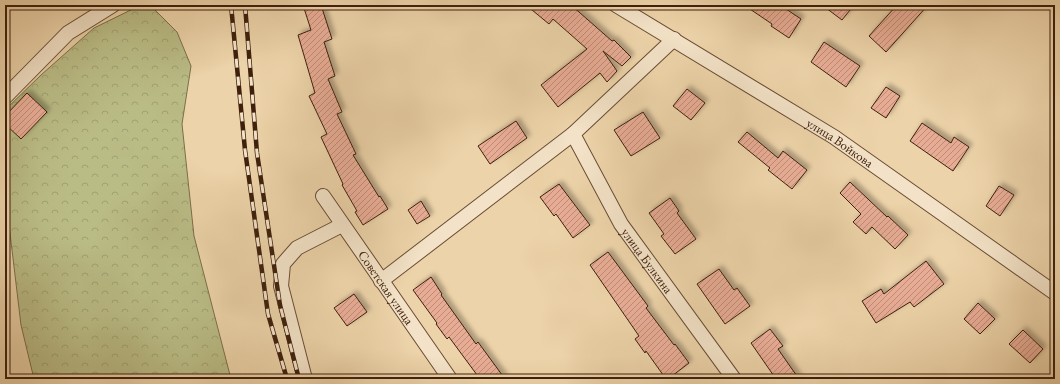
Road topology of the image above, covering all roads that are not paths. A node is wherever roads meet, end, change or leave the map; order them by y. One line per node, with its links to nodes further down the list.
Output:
1 (113, 5): 4 (street)
2 (616, 5): 3 (street, улица Войкова)
3 (674, 39): 5 (street); 9 (street, улица Войкова)
4 (5, 97)
5 (573, 134): 8 (street); 12 (street, улица Булкина)
6 (322, 196): 7 (street, Советская улица)
7 (342, 225): 8 (street, Советская улица); 10 (street)
8 (381, 281): 11 (street, Советская улица)
9 (1055, 293)
10 (306, 379)
11 (450, 379)
12 (734, 379)

